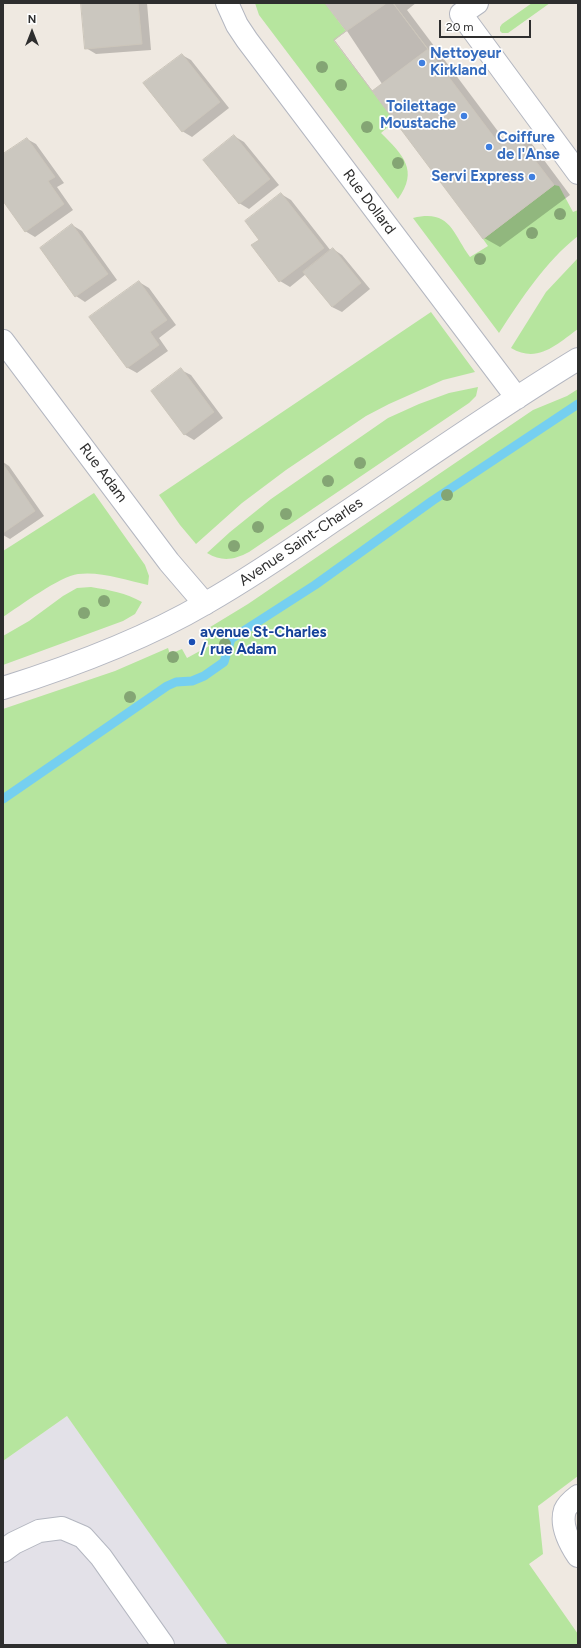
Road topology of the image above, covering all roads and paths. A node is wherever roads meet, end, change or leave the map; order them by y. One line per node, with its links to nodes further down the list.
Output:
1 (227, 3): 6 (street, Rue Dollard)
2 (477, 3): 3 (street)
3 (578, 173)
4 (3, 341): 7 (street, Rue Adam)
5 (578, 359): 6 (street, Avenue Saint-Charles)
6 (517, 398): 7 (street, Avenue Saint-Charles)
7 (205, 604): 8 (street, Avenue Saint-Charles)
8 (3, 688)
9 (578, 1496): 11 (street)
10 (3, 1551): 12 (street)
11 (578, 1556)
12 (163, 1645)

